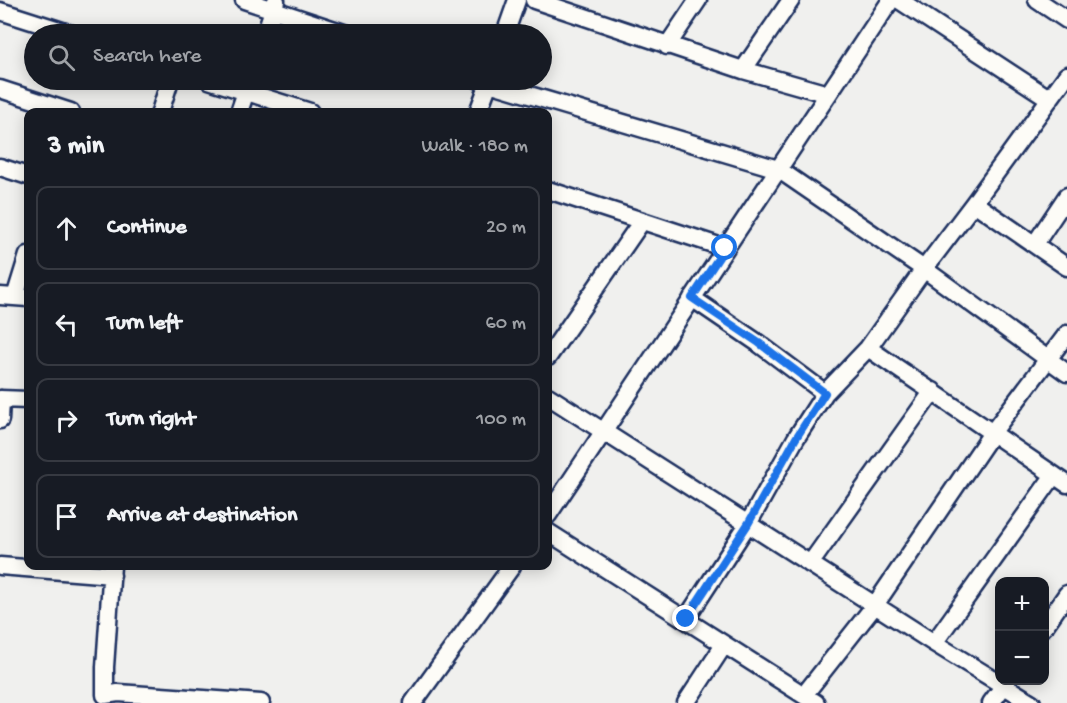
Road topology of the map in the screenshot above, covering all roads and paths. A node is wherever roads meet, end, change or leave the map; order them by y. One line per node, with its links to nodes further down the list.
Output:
1 (244, 0): 9 (street)
2 (517, 0): 15 (street)
3 (534, 0): 16 (street)
4 (698, 0): 16 (street)
5 (790, 0): 17 (street)
6 (891, 0): 25 (street)
7 (899, 0): 26 (street)
8 (1037, 0): 11 (street)
9 (275, 5): 13 (street); 14 (street)
10 (0, 11): 12 (street)
11 (1067, 20)
12 (41, 24)
13 (268, 24)
14 (322, 24)
15 (509, 24)
16 (667, 46): 17 (street)
17 (743, 70): 25 (street)
18 (1067, 75): 26 (street)
19 (0, 89): 27 (street)
20 (167, 90): 28 (street)
21 (246, 90): 29 (street)
22 (259, 90): 30 (street)
23 (484, 90): 31 (street)
24 (516, 90): 33 (street)
25 (828, 94): 33 (street)
26 (1050, 99): 37 (street)
27 (59, 108)
28 (161, 108)
29 (240, 108)
30 (301, 108)
31 (479, 108)
32 (0, 167): 34 (street)
33 (778, 169): 40 (street); 43 (street)
34 (24, 175)
35 (552, 191): 38 (street)
36 (1067, 196): 39 (street)
37 (974, 203): 39 (street); 43 (street)
38 (642, 221): 40 (street); 48 (street)
39 (1035, 244): 41 (street)
40 (725, 248): 45 (street)
41 (1067, 267)
42 (24, 268): 44 (street)
43 (924, 268): 47 (street); 49 (street)
44 (15, 297)
45 (692, 298): 52 (street); 57 (street)
46 (1067, 334): 49 (street)
47 (868, 348): 51 (street); 52 (street)
48 (552, 351)
49 (1048, 359): 50 (street); 58 (street)
50 (1067, 373)
51 (933, 391): 58 (street); 63 (street)
52 (825, 393): 61 (street)
53 (0, 399): 55 (street); 56 (street)
54 (552, 399): 57 (street)
55 (24, 400)
56 (0, 420)
57 (603, 432): 60 (street); 61 (street)
58 (992, 433): 59 (street); 69 (street)
59 (1060, 479): 72 (street)
60 (552, 509)
61 (748, 524): 63 (street); 70 (street)
62 (552, 535): 70 (street)
63 (810, 564): 69 (street)
64 (0, 566): 65 (street)
65 (24, 567)
66 (112, 570): 77 (street)
67 (509, 570): 79 (street)
68 (1067, 594): 71 (street)
69 (875, 605): 72 (street); 78 (street)
70 (686, 619): 73 (street)
71 (1049, 620)
72 (934, 643): 74 (street)
73 (724, 645): 78 (street); 81 (street)
74 (995, 677)
75 (1004, 685): 82 (street)
76 (1009, 685): 83 (street)
77 (102, 699): 80 (street)
78 (810, 699)
79 (422, 700)
80 (261, 703)
81 (686, 703)
82 (991, 703)
83 (1032, 703)

